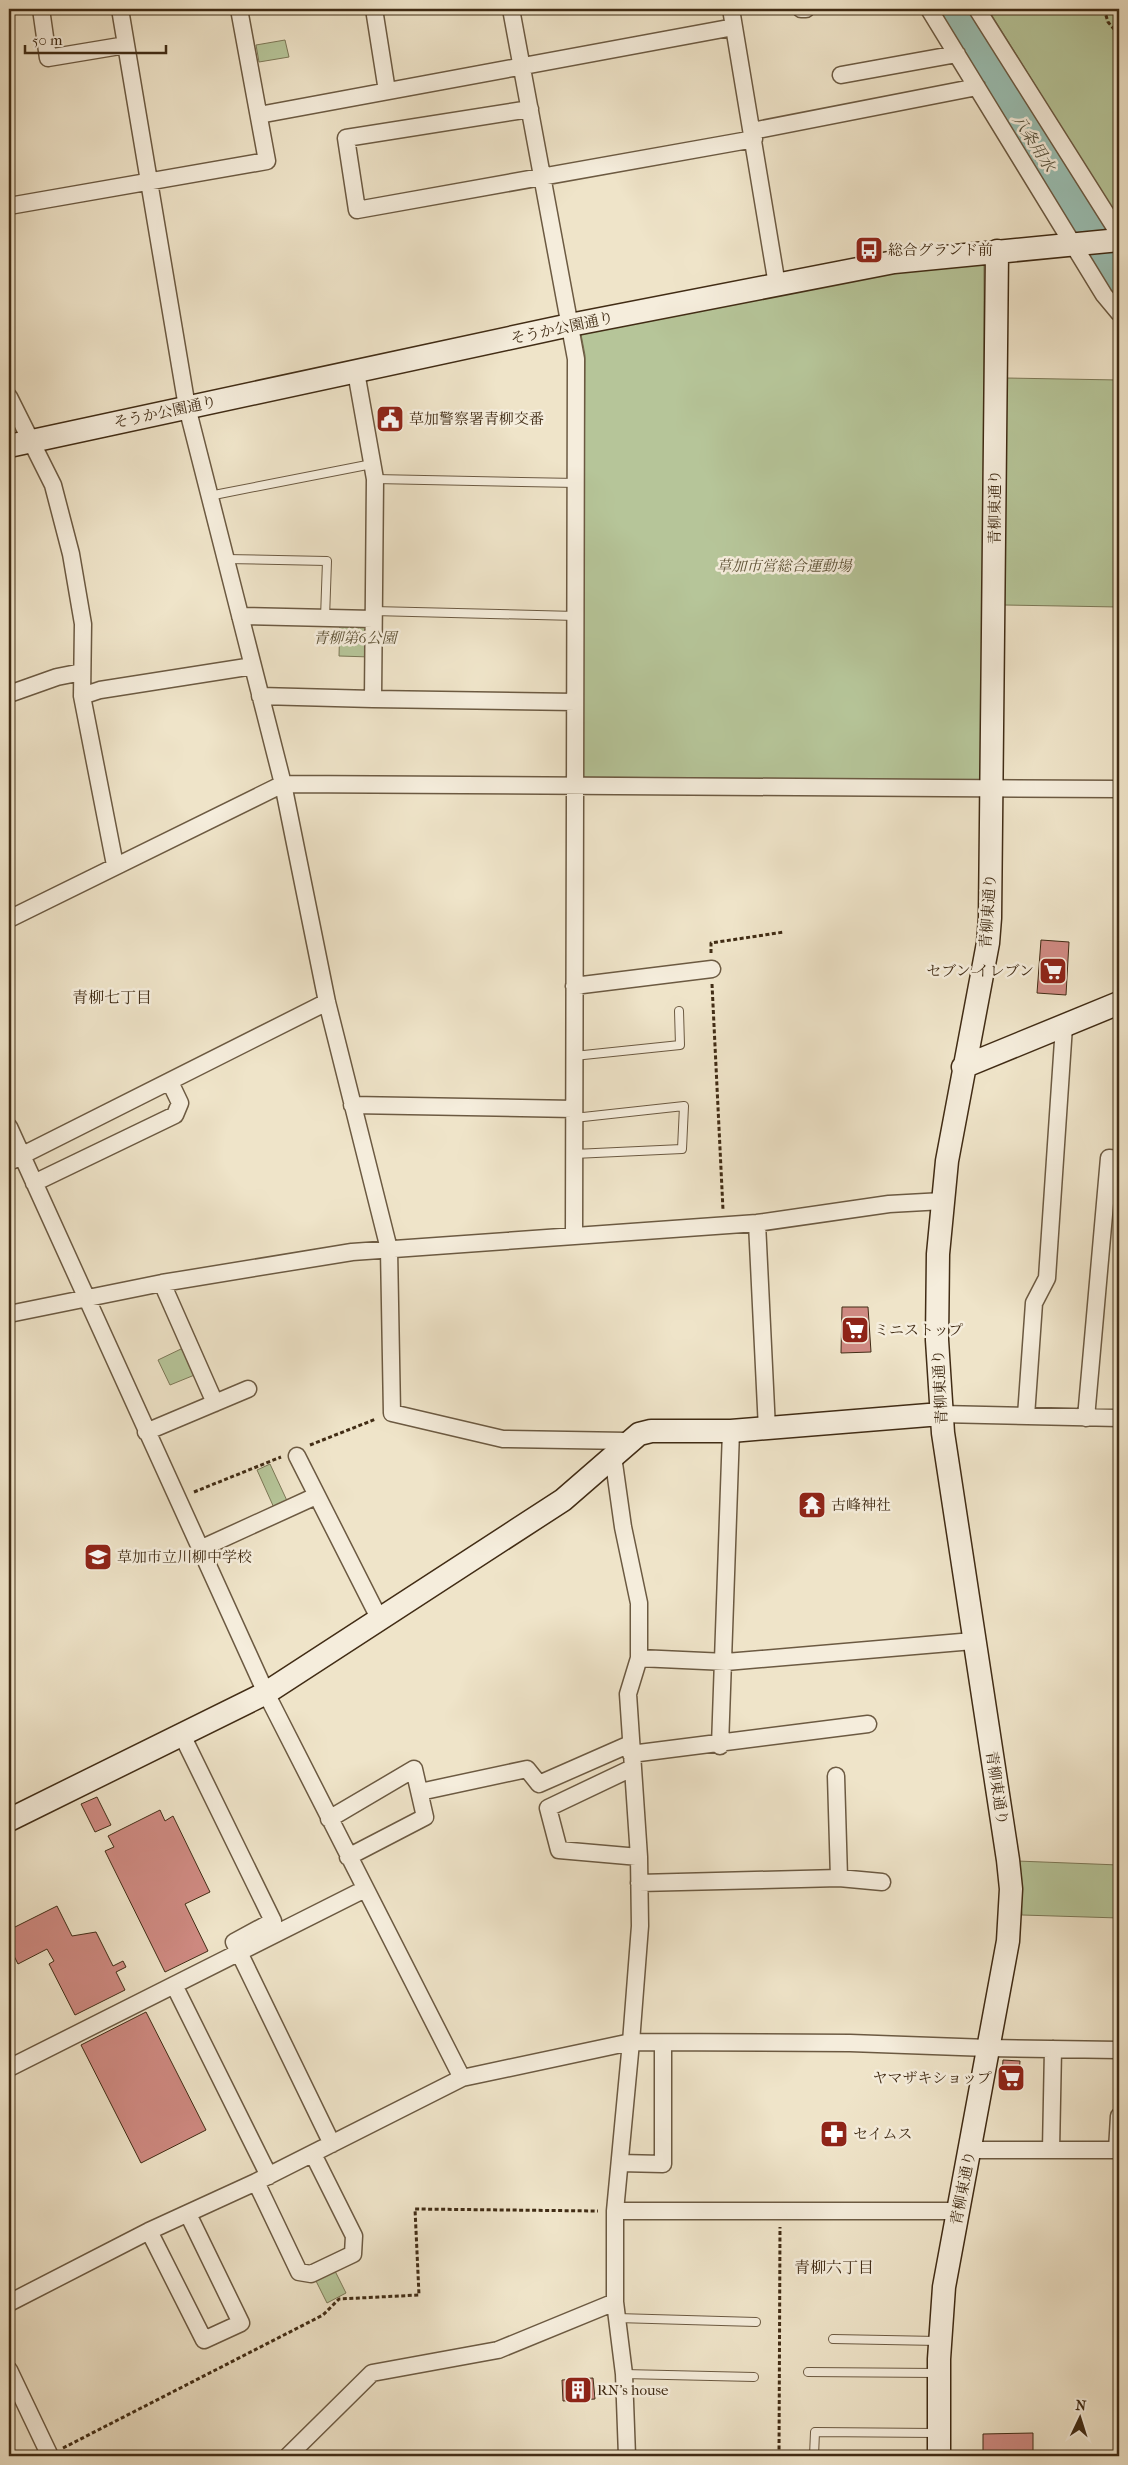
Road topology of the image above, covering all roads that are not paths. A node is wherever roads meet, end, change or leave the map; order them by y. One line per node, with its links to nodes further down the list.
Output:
1 (41, 9): 10 (street)
2 (120, 9): 10 (street)
3 (239, 9): 17 (street)
4 (374, 9): 15 (street)
5 (511, 9): 12 (street)
6 (731, 9): 9 (street)
7 (929, 9): 11 (street)
8 (977, 9): 22 (street)
9 (734, 27): 12 (street); 18 (street)
10 (126, 45): 20 (street)
11 (957, 54): 13 (street); 14 (street)
12 (522, 65): 15 (street); 16 (street)
13 (841, 75)
14 (977, 87): 18 (street); 23 (street)
15 (387, 91): 17 (street)
16 (530, 109): 19 (street); 19 (street)
17 (259, 115): 20 (street)
18 (753, 135): 19 (street); 25 (street)
19 (543, 176): 27 (street)
20 (150, 181): 21 (street); 30 (street)
21 (9, 206)
22 (1118, 238): 23 (street, そうか公園通り)
23 (1076, 243): 24 (street, そうか公園通り); 26 (street)
24 (997, 251): 25 (street, そうか公園通り); 51 (street, 青柳東通り)
25 (777, 285): 27 (street, そうか公園通り)
26 (1119, 313)
27 (570, 325): 28 (street, そうか公園通り); 34 (street)
28 (356, 372): 30 (street, そうか公園通り); 33 (street)
29 (9, 397): 31 (street)
30 (187, 406): 31 (street, そうか公園通り); 35 (street)
31 (31, 441): 32 (street, そうか公園通り); 42 (street)
32 (9, 446)
33 (374, 471): 34 (lane); 35 (lane); 37 (street)
34 (577, 483): 39 (street)
35 (209, 496): 36 (street)
36 (225, 559): 38 (street); 40 (lane)
37 (373, 615): 39 (lane); 40 (street); 46 (street)
38 (240, 616): 40 (street); 41 (street)
39 (576, 616): 47 (street)
40 (325, 618)
41 (253, 666): 44 (street); 45 (street)
42 (82, 672): 43 (street); 44 (street)
43 (9, 694)
44 (82, 696): 52 (street)
45 (260, 696): 46 (street); 48 (street)
46 (372, 699): 47 (street)
47 (575, 702): 49 (street)
48 (283, 784): 49 (street); 52 (street); 56 (street)
49 (574, 785): 51 (street); 55 (street)
50 (1119, 788): 51 (street)
51 (993, 789): 61 (street, 青柳東通り)
52 (115, 865): 53 (street)
53 (9, 919)
54 (712, 969): 55 (street)
55 (574, 986): 60 (street)
56 (327, 1002): 62 (street); 63 (street)
57 (1119, 1003): 59 (street)
58 (679, 1011): 60 (lane)
59 (1064, 1026): 61 (street); 80 (street)
60 (574, 1056): 64 (street)
61 (963, 1067): 70 (street, 青柳東通り)
62 (170, 1082): 67 (street); 69 (street)
63 (352, 1105): 64 (street); 73 (street)
64 (574, 1113): 66 (street); 66 (lane)
65 (9, 1127): 67 (street)
66 (574, 1154): 72 (street)
67 (15, 1159): 69 (street)
68 (1119, 1159): 81 (street)
69 (34, 1183): 75 (street)
70 (942, 1201): 71 (street); 79 (street, 青柳東通り)
71 (757, 1223): 72 (street); 83 (street)
72 (574, 1236): 73 (street)
73 (389, 1249): 74 (street); 86 (street)
74 (162, 1283): 75 (street); 78 (street)
75 (87, 1298): 76 (street); 85 (street)
76 (9, 1314)
77 (248, 1388): 78 (street)
78 (215, 1403): 85 (street)
79 (941, 1414): 80 (street); 83 (street); 91 (street, 青柳東通り)
80 (1026, 1416): 81 (street)
81 (1086, 1418): 82 (street)
82 (1119, 1418)
83 (767, 1429): 84 (street)
84 (731, 1431): 86 (street); 93 (street)
85 (146, 1432): 89 (street)
86 (620, 1449): 90 (street); 92 (street)
87 (297, 1456): 88 (street)
88 (316, 1496): 89 (street); 90 (street)
89 (200, 1549): 94 (street)
90 (380, 1620): 94 (street)
91 (973, 1641): 93 (street); 113 (street, 青柳東通り)
92 (639, 1658): 93 (street); 98 (street)
93 (722, 1662): 97 (street)
94 (266, 1693): 96 (street); 101 (street)
95 (868, 1724): 97 (street)
96 (182, 1735): 102 (street); 109 (street)
97 (720, 1744): 98 (street)
98 (631, 1755): 100 (street); 104 (street); 104 (street)
99 (836, 1776): 105 (street)
100 (420, 1792): 101 (street); 103 (street)
101 (330, 1819): 103 (street)
102 (9, 1820)
103 (348, 1857): 108 (street)
104 (639, 1857): 107 (street)
105 (839, 1878): 106 (street); 107 (street)
106 (882, 1882)
107 (639, 1884): 111 (street)
108 (365, 1889): 109 (street); 117 (street)
109 (239, 1953): 110 (street); 119 (street)
110 (174, 1985): 116 (street); 124 (street)
111 (632, 2042): 112 (street); 117 (street); 123 (street)
112 (663, 2043): 113 (street); 123 (street)
113 (988, 2048): 114 (street); 120 (street, 青柳東通り)
114 (1053, 2050): 115 (street); 121 (street)
115 (1119, 2050)
116 (9, 2068)
117 (462, 2078): 119 (street)
118 (1119, 2116): 121 (street)
119 (332, 2144): 122 (street)
120 (970, 2150): 121 (street); 126 (street, 青柳東通り)
121 (1051, 2150)
122 (313, 2154): 124 (street); 124 (street)
123 (620, 2164): 125 (street)
124 (262, 2179): 127 (street)
125 (615, 2211): 126 (street); 130 (street)
126 (958, 2211): 133 (street, 青柳東通り)
127 (188, 2214): 128 (street); 128 (street)
128 (149, 2231): 129 (street)
129 (9, 2304)
130 (616, 2310): 131 (lane); 137 (street); 141 (street)
131 (756, 2322)
132 (833, 2339): 133 (lane)
133 (940, 2341): 136 (street, 青柳東通り)
134 (9, 2370): 140 (street)
135 (808, 2372): 136 (lane)
136 (939, 2373): 139 (street, 青柳東通り)
137 (624, 2374): 138 (lane); 142 (street)
138 (754, 2377)
139 (939, 2433): 143 (lane); 144 (street, 青柳東通り)
140 (49, 2456)
141 (288, 2456)
142 (627, 2456)
143 (814, 2456)
144 (939, 2456)

